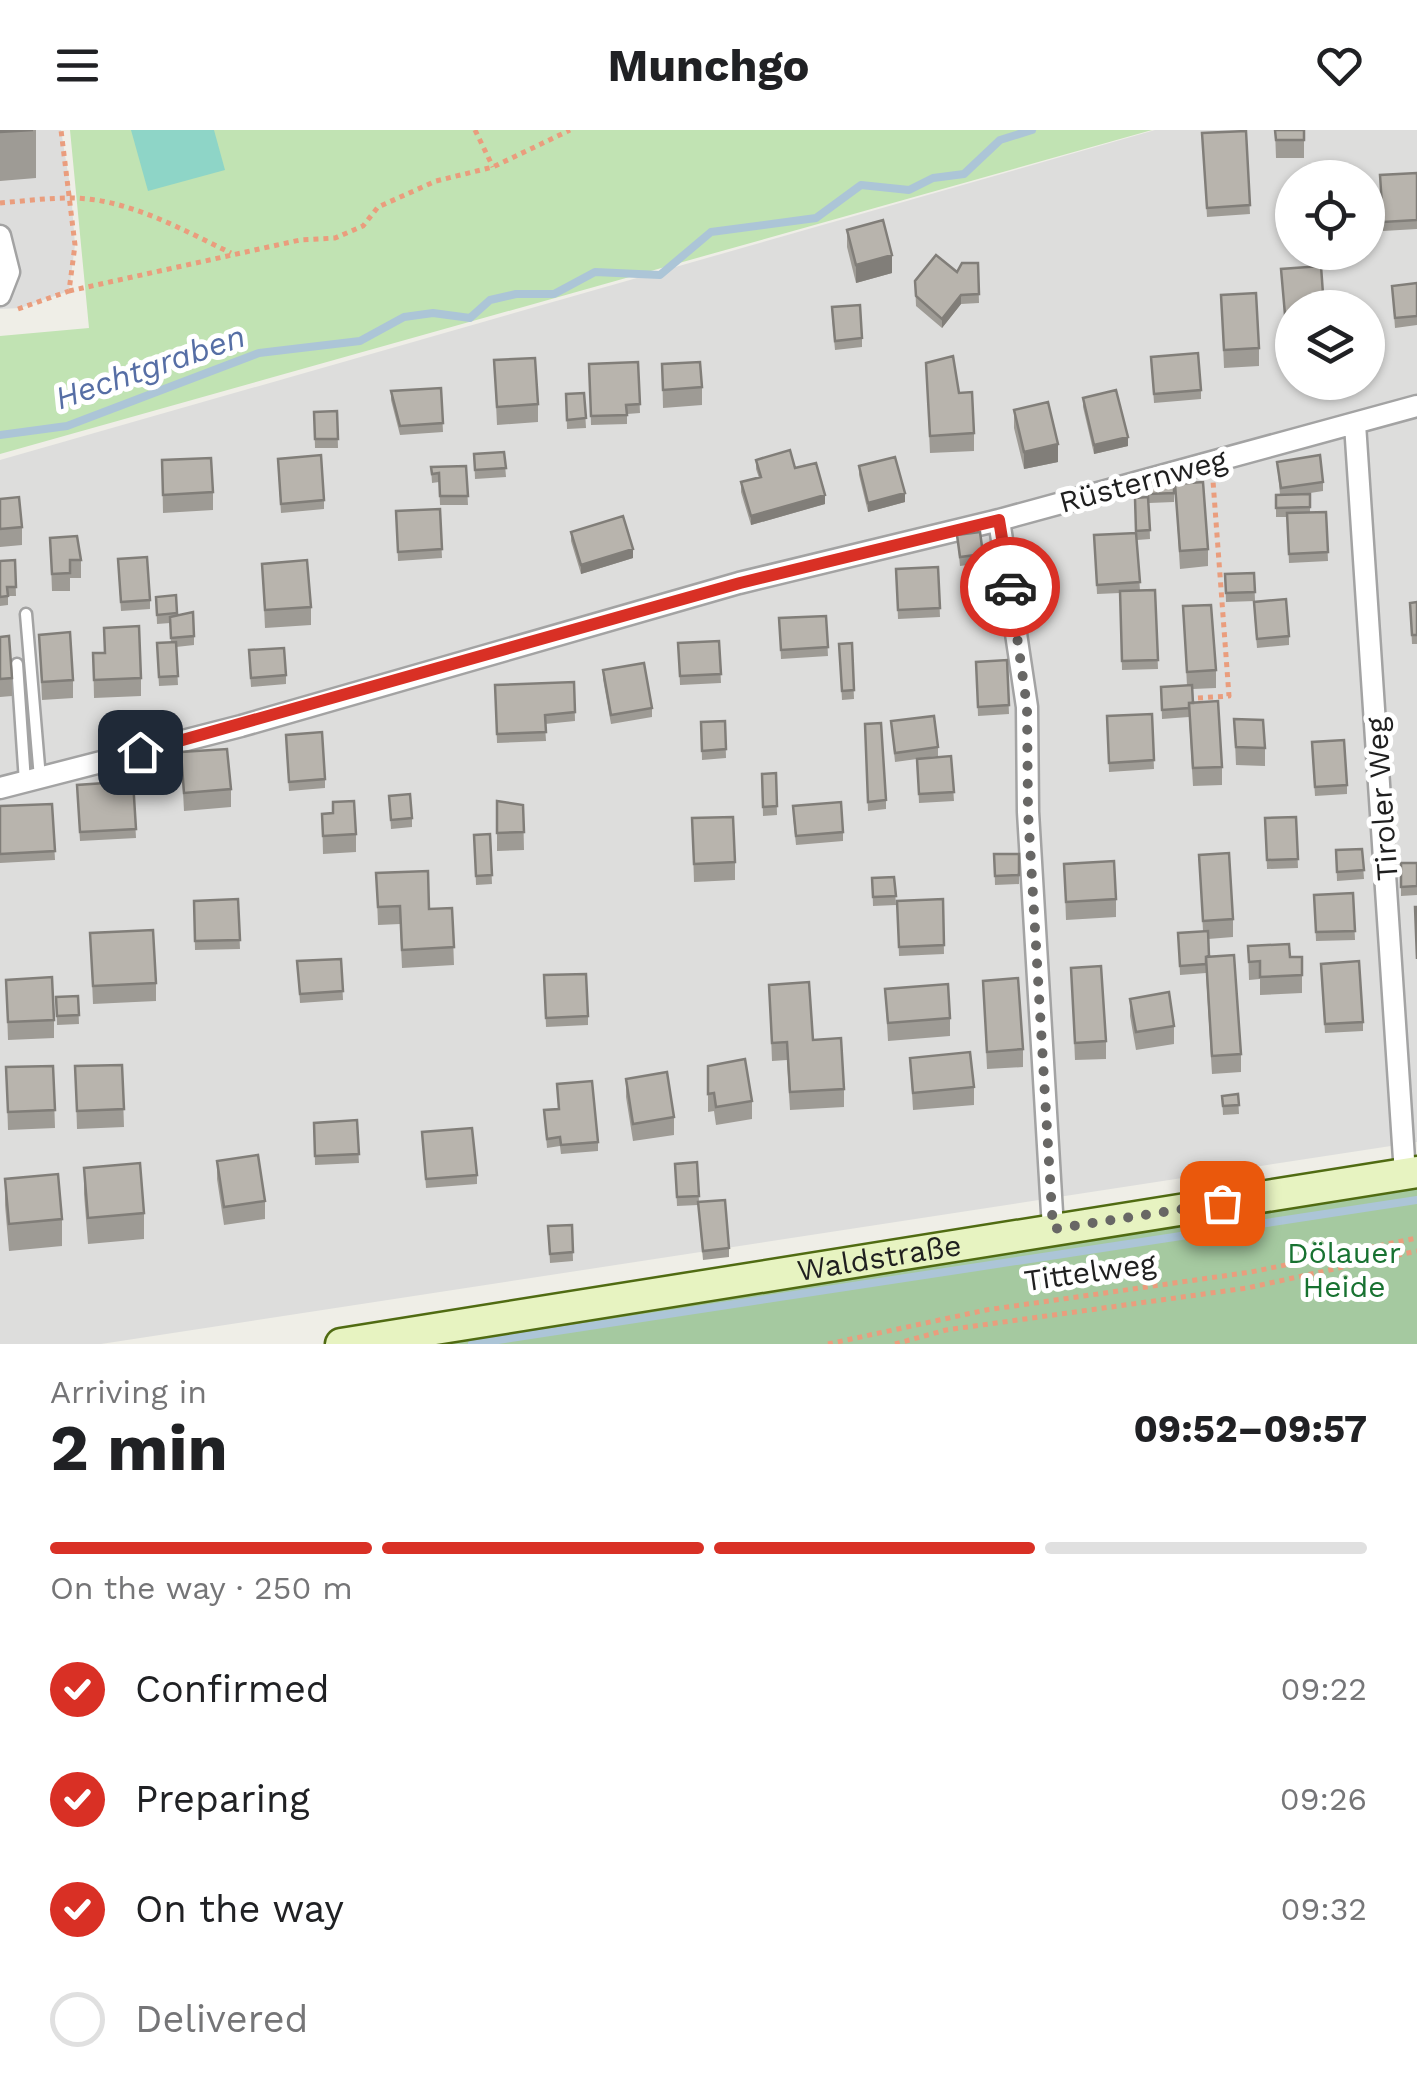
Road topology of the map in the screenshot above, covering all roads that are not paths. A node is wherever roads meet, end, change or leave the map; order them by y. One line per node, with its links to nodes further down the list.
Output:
1 (0, 236): 2 (street)
2 (5, 302)
3 (1417, 406): 4 (street, Rüsternweg)
4 (1355, 424): 5 (street, Rüsternweg); 10 (street, Tiroler Weg)
5 (999, 520): 8 (street, Rüsternweg); 11 (street)
6 (26, 614): 8 (lane)
7 (17, 664): 8 (lane)
8 (33, 780): 9 (street, Rüsternweg)
9 (0, 788)
10 (1411, 1173): 11 (main road, Waldstraße)
11 (1053, 1229): 12 (main road, Waldstraße)
12 (341, 1344)

